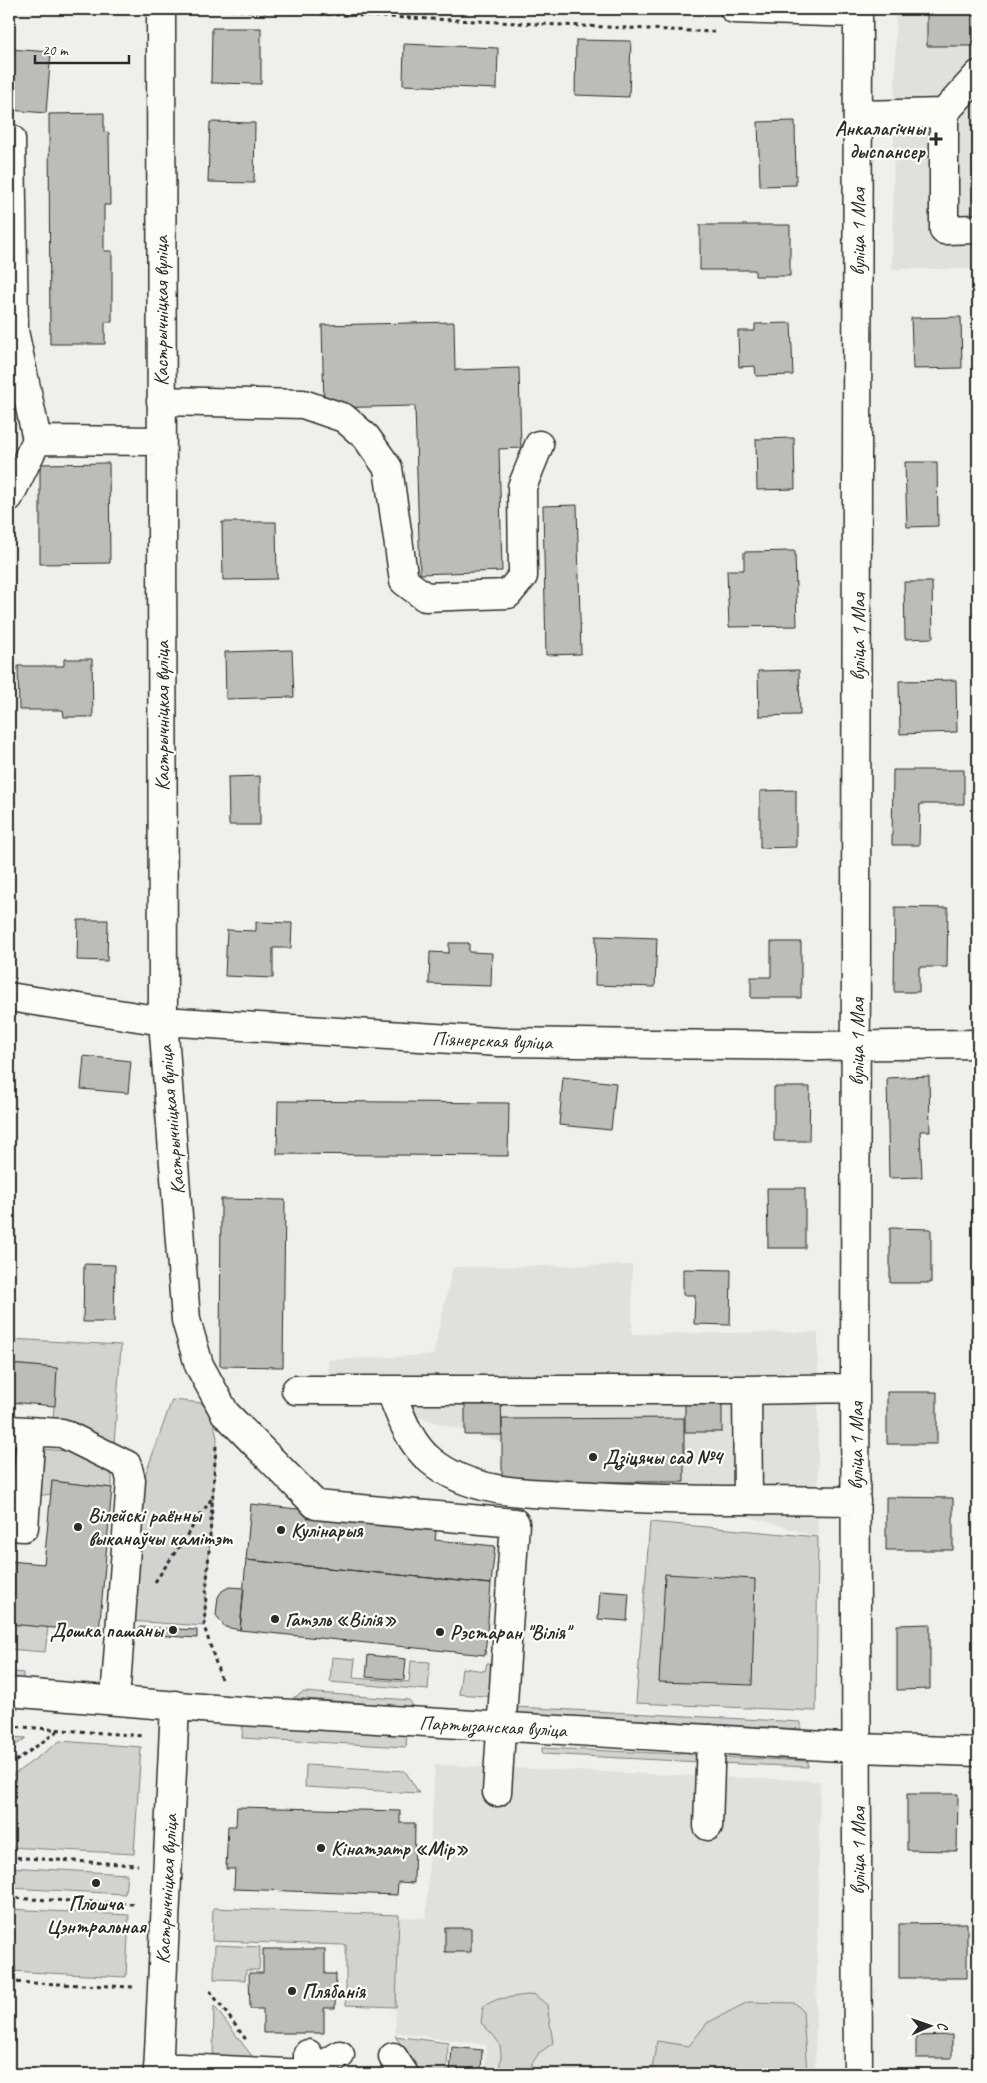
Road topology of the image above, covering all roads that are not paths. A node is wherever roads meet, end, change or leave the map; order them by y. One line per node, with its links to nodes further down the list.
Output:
1 (161, 9): 10 (street, Кастрычніцкая вуліца)
2 (734, 9): 3 (street)
3 (858, 11): 6 (street, вуліца 1 Мая)
4 (978, 75): 5 (street)
5 (944, 113): 6 (street); 8 (street)
6 (859, 115): 18 (street, вуліца 1 Мая)
7 (9, 139): 9 (street)
8 (978, 229)
9 (11, 331): 11 (street)
10 (161, 401): 12 (street, Кастрычніцкая вуліца); 13 (street)
11 (37, 440): 12 (street); 14 (street)
12 (161, 441): 16 (street, Кастрычніцкая вуліца)
13 (539, 446)
14 (9, 497)
15 (9, 997): 16 (street, Піянерская вуліца)
16 (163, 1021): 18 (street, Піянерская вуліца); 30 (street, Кастрычніцкая вуліца)
17 (978, 1044): 18 (street, Піянерская вуліца)
18 (858, 1046): 19 (street, вуліца 1 Мая)
19 (855, 1388): 21 (street); 25 (street, вуліца 1 Мая)
20 (296, 1390): 22 (street)
21 (747, 1390): 22 (street); 24 (street)
22 (391, 1392): 24 (street)
23 (20, 1431): 26 (street); 28 (street)
24 (748, 1500): 25 (street)
25 (856, 1501): 32 (street, вуліца 1 Мая)
26 (9, 1526)
27 (9, 1692): 28 (street, Партызанская вуліца)
28 (115, 1700): 29 (street, Партызанская вуліца)
29 (175, 1705): 30 (street, Партызанская вуліца); 38 (street, Кастрычніцкая вуліца)
30 (501, 1726): 31 (street, Партызанская вуліца); 34 (street)
31 (712, 1739): 32 (street, Партызанская вуліца); 35 (street)
32 (858, 1748): 33 (street, Партызанская вуліца); 39 (street, вуліца 1 Мая)
33 (978, 1752)
34 (497, 1792)
35 (708, 1826)
36 (340, 2055): 37 (street)
37 (308, 2064): 38 (street)
38 (158, 2071)
39 (858, 2074)

